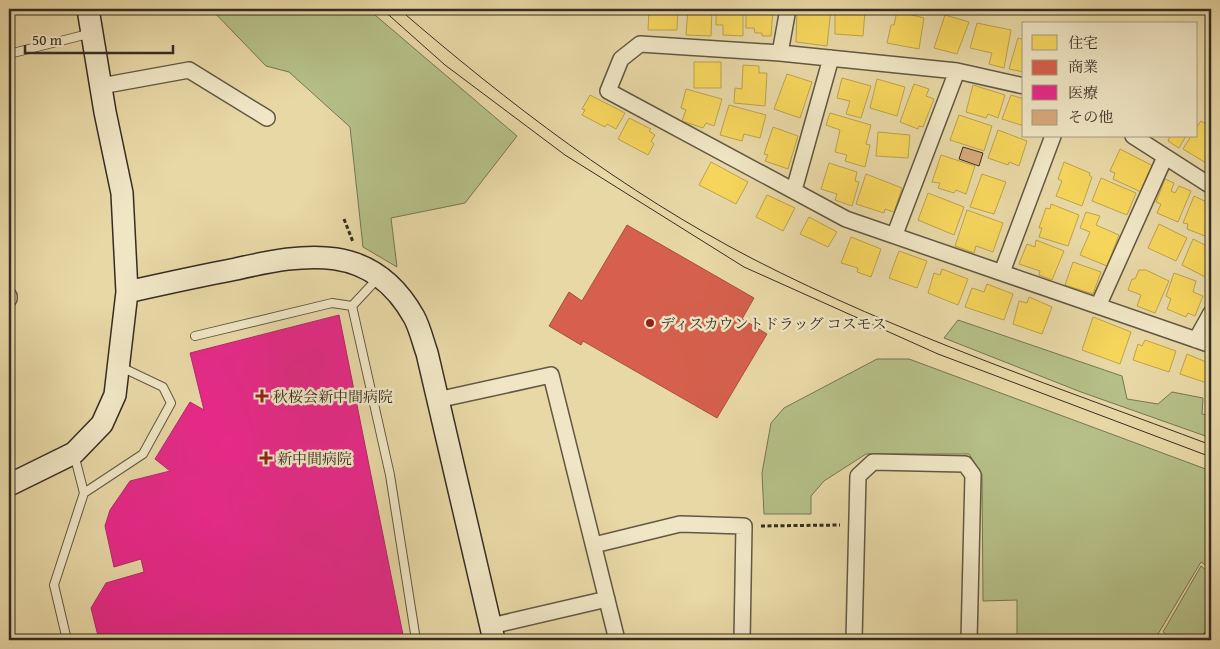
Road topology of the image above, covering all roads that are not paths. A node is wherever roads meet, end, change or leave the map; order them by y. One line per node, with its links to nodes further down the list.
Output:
1 (88, 9): 3 (street)
2 (788, 9): 4 (street)
3 (93, 33): 5 (lane); 8 (street)
4 (780, 53): 6 (street); 15 (street)
5 (9, 54)
6 (831, 58): 7 (street); 15 (street)
7 (957, 72): 9 (street); 16 (street)
8 (101, 86): 10 (street); 19 (street)
9 (1022, 86)
10 (267, 118)
11 (1052, 138): 17 (street)
12 (1136, 138): 13 (street)
13 (1165, 157): 14 (street); 20 (street)
14 (1211, 186)
15 (794, 190): 16 (street)
16 (895, 234): 17 (street)
17 (1002, 272): 20 (street)
18 (379, 277): 19 (street); 21 (lane); 27 (street)
19 (127, 292): 26 (street)
20 (1099, 304): 24 (street)
21 (352, 306): 23 (lane); 35 (lane)
22 (1211, 313): 24 (street)
23 (195, 336)
24 (1196, 340): 25 (street)
25 (1211, 344)
26 (119, 366): 28 (street); 30 (lane)
27 (438, 400): 31 (street); 33 (street)
28 (74, 453): 29 (street); 30 (lane)
29 (9, 485)
30 (84, 493): 34 (lane)
31 (594, 545): 32 (street); 37 (street)
32 (607, 599): 33 (street); 36 (street)
33 (492, 633)
34 (66, 640)
35 (416, 640)
36 (617, 640)
37 (742, 640)
38 (854, 640): 39 (street)
39 (969, 640)

